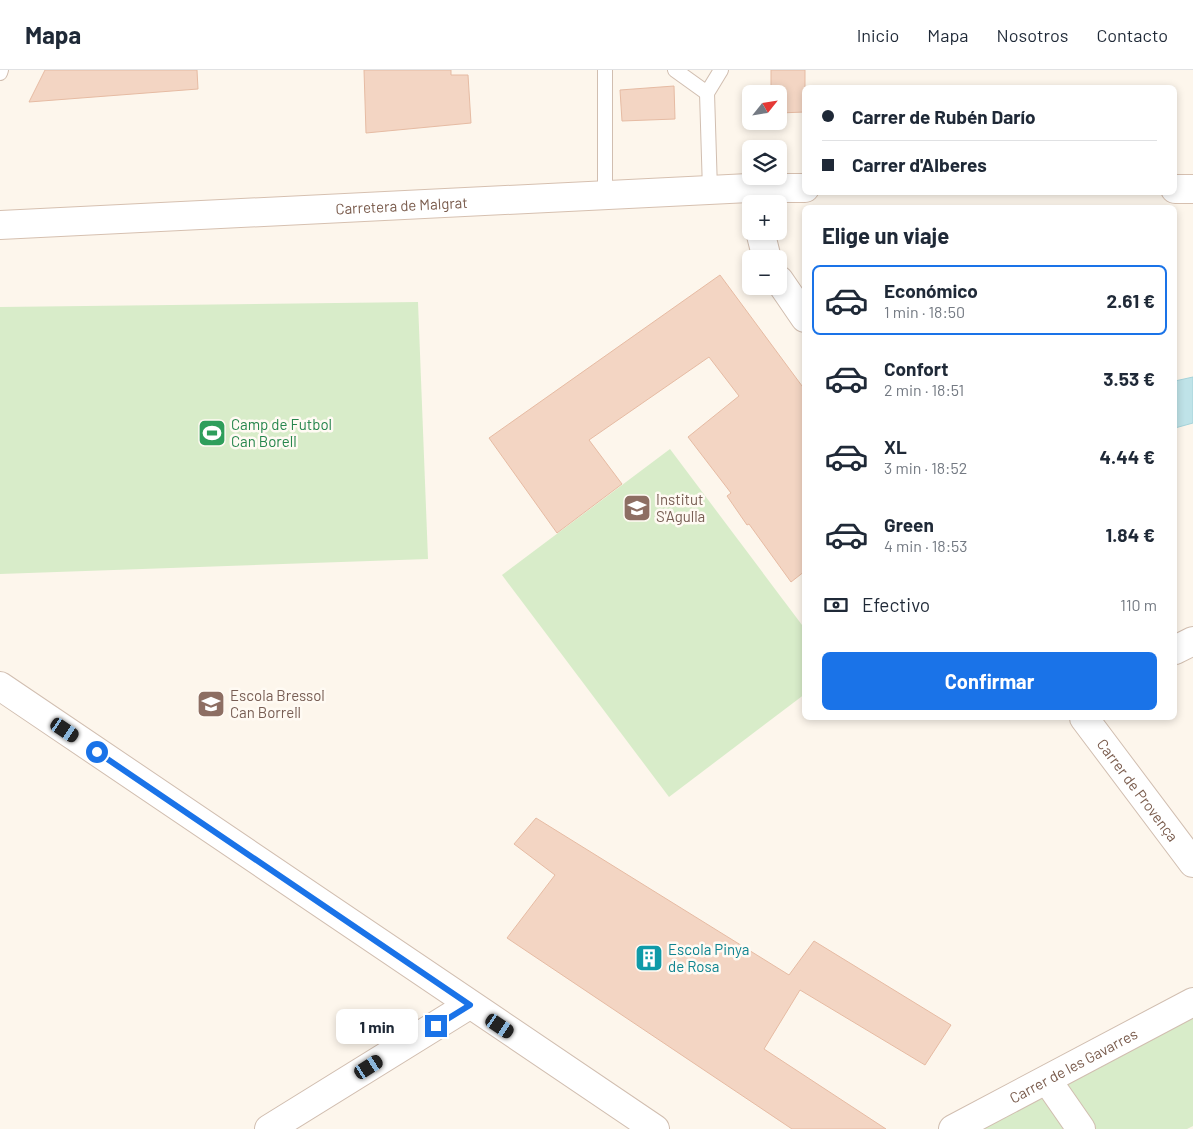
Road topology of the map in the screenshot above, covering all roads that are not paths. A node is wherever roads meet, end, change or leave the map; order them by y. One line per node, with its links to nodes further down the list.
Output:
1 (604, 70): 9 (lane)
2 (675, 70): 4 (lane)
3 (721, 70): 4 (lane)
4 (707, 93): 7 (lane)
5 (802, 188): 11 (street, Carretera de Malgrat)
6 (1177, 189): 8 (street)
7 (710, 190): 9 (street, Carretera de Malgrat); 10 (street, Carretera de Malgrat)
8 (1193, 190)
9 (605, 195): 12 (street, Carretera de Malgrat)
10 (744, 195)
11 (758, 195)
12 (0, 225)
13 (787, 292): 14 (street)
14 (802, 314)
15 (1193, 641): 16 (street)
16 (1177, 649)
17 (0, 686): 21 (street)
18 (1086, 720): 19 (street, Carrer de Provença)
19 (1193, 863)
20 (1193, 1002): 22 (street, Carrer de les Gavarres)
21 (470, 1005): 23 (street); 24 (street)
22 (1047, 1080): 25 (street, Carrer de les Gavarres); 26 (street)
23 (269, 1129)
24 (655, 1129)
25 (953, 1129)
26 (1081, 1129)

